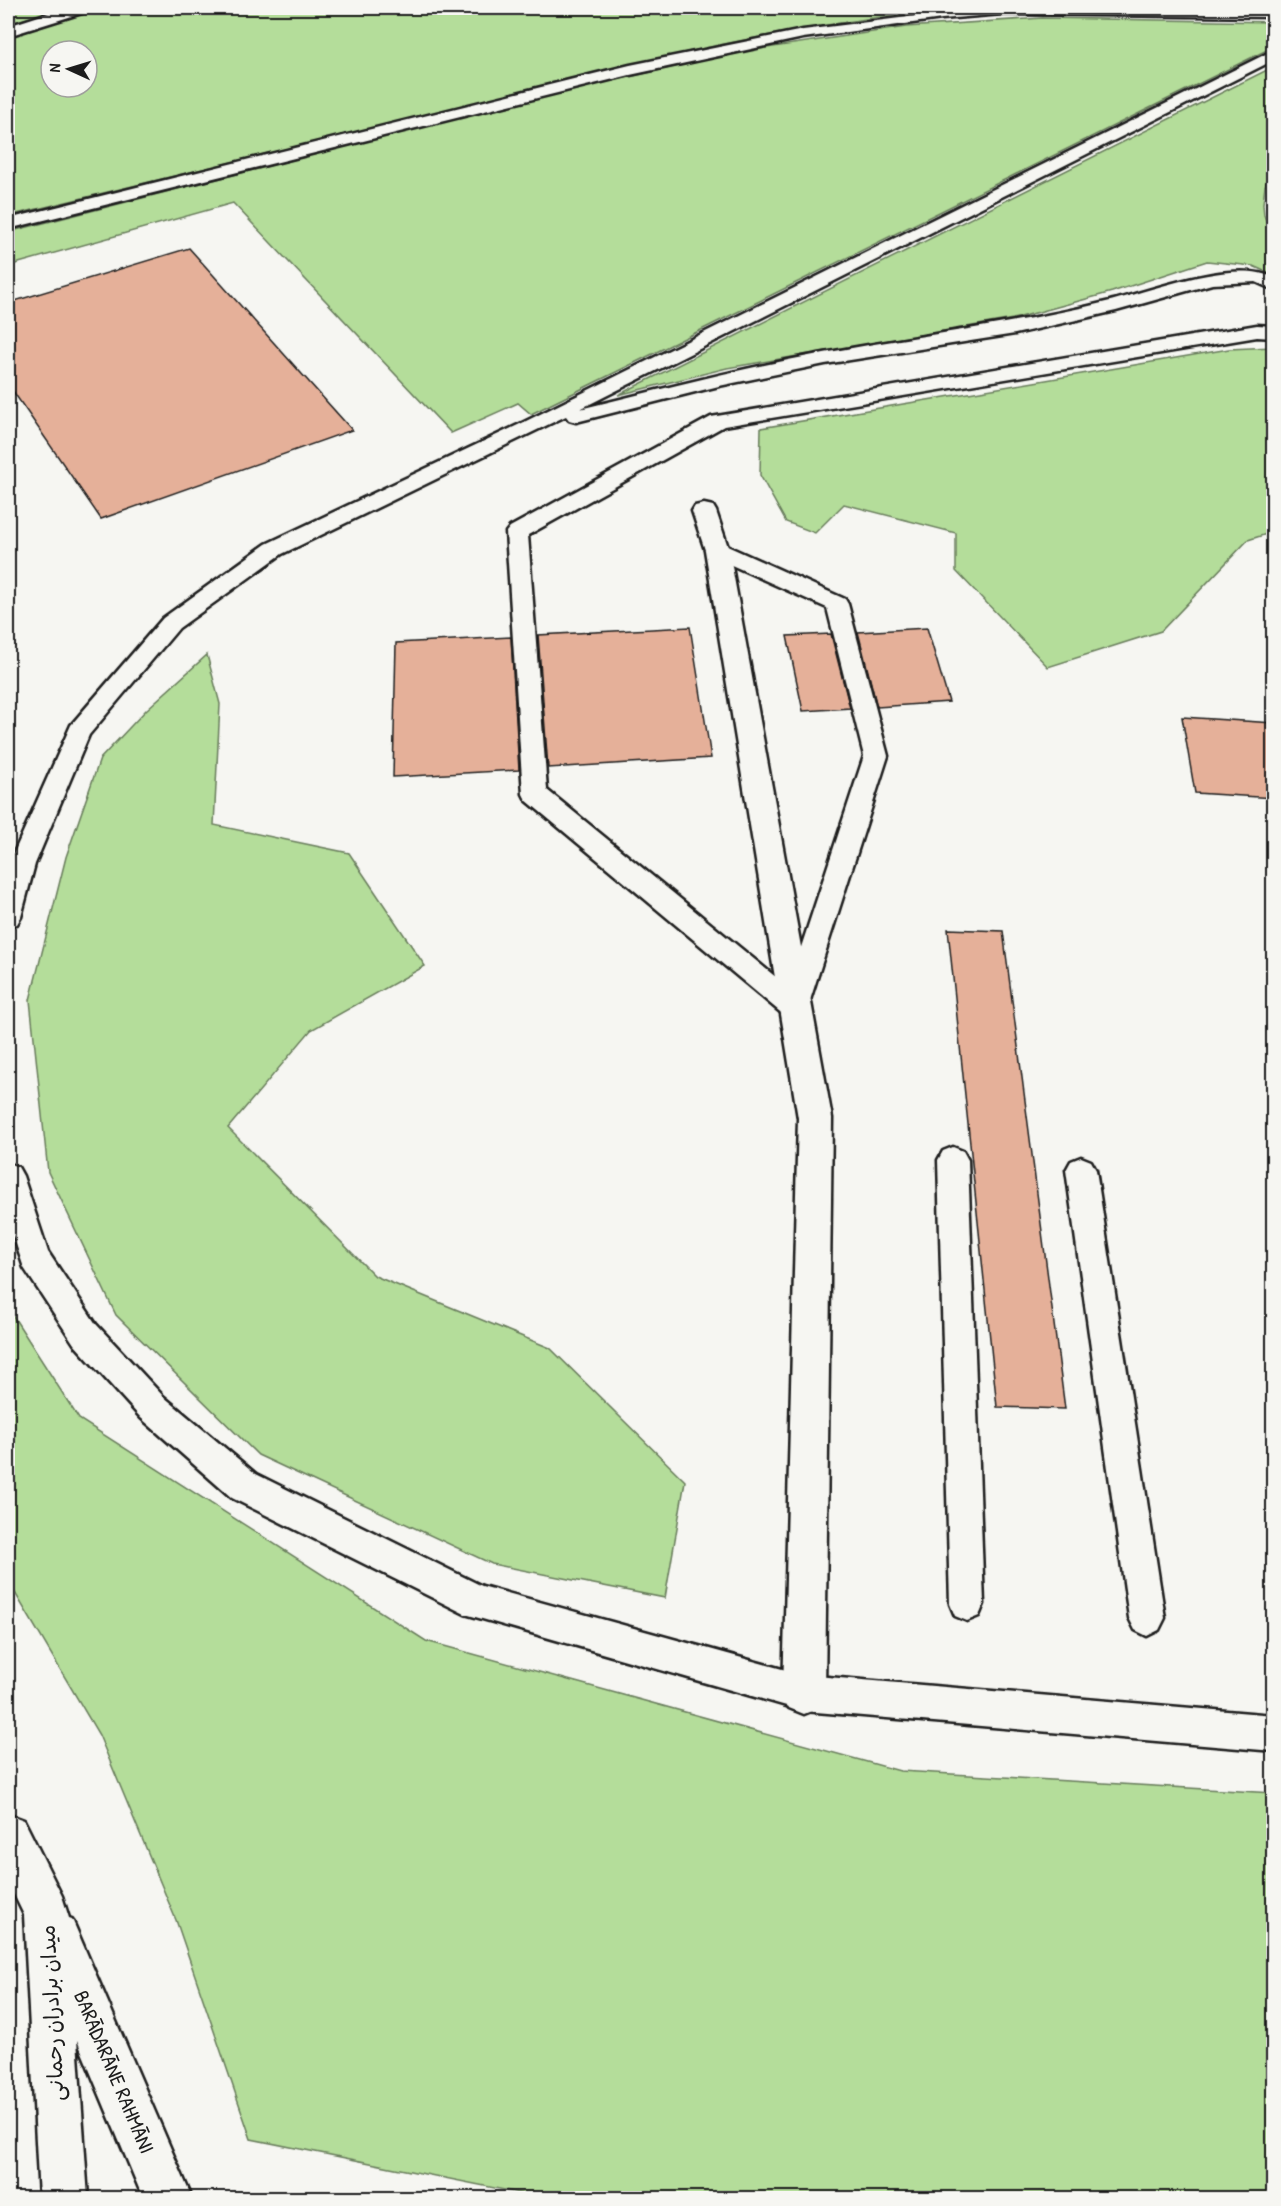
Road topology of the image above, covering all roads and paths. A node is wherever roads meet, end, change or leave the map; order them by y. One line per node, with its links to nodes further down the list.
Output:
1 (79, 8): 3 (main road)
2 (1268, 12): 5 (lane)
3 (8, 31)
4 (1274, 54): 8 (lane)
5 (8, 224)
6 (1274, 285): 8 (lane)
7 (1274, 332): 12 (lane)
8 (525, 429): 11 (lane)
9 (704, 511): 10 (main road)
10 (717, 550): 12 (main road); 12 (lane)
11 (8, 917)
12 (795, 1008): 18 (main road)
13 (953, 1160): 16 (lane)
14 (1081, 1170): 17 (lane)
15 (8, 1176): 18 (lane)
16 (967, 1604)
17 (1147, 1618)
18 (804, 1693): 19 (lane)
19 (1274, 1733)
20 (8, 1836): 21 (main road, میدان برادران رحمانی)
21 (46, 1912): 22 (main road, میدان برادران رحمانی); 23 (main road, BARĀDARĀNE RAHMĀNI)
22 (63, 2199)
23 (168, 2199)

